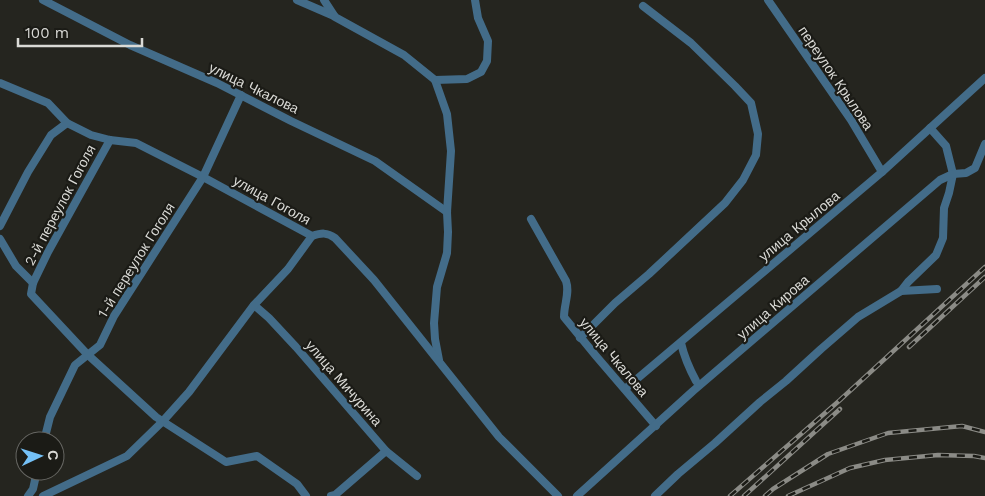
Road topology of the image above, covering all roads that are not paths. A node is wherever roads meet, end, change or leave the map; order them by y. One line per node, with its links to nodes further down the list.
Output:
1 (43, 0): 11 (street, улица Чкалова)
2 (297, 0): 7 (street)
3 (324, 0): 7 (street)
4 (475, 0): 9 (street)
5 (768, 0): 16 (street, переулок Крылова)
6 (643, 6): 28 (street)
7 (335, 16): 9 (street)
8 (985, 78): 13 (street, улица Крылова)
9 (435, 80): 19 (street)
10 (0, 83): 12 (street, улица Гоголя)
11 (241, 95): 18 (street, 1-й переулок Гоголя); 19 (street, улица Чкалова)
12 (67, 123): 14 (street, улица Гоголя); 21 (street)
13 (930, 128): 16 (street, улица Крылова); 17 (street)
14 (110, 140): 18 (street, улица Гоголя); 24 (street, 2-й переулок Гоголя)
15 (985, 144): 17 (street, улица Кирова)
16 (882, 172): 29 (street, улица Крылова)
17 (953, 174): 26 (street); 35 (street, улица Кирова)
18 (203, 177): 22 (street, улица Гоголя); 30 (street, 1-й переулок Гоголя)
19 (447, 212): 31 (street)
20 (531, 219): 28 (street, улица Чкалова)
21 (0, 226)
22 (312, 236): 27 (street); 31 (street, улица Гоголя)
23 (0, 239): 24 (street)
24 (33, 283): 30 (street)
25 (937, 289): 26 (street)
26 (901, 291): 46 (street)
27 (254, 305): 34 (street); 37 (street, улица Мичурина)
28 (580, 338): 33 (street, улица Чкалова)
29 (681, 343): 32 (street); 33 (street, улица Крылова)
30 (87, 354): 34 (street); 36 (street, 1-й переулок Гоголя)
31 (440, 362): 44 (street, улица Гоголя)
32 (696, 381)
33 (625, 389): 35 (street, улица Чкалова)
34 (161, 423): 41 (street); 42 (street)
35 (656, 426): 45 (street, улица Кирова)
36 (46, 431)
37 (386, 451): 38 (street, улица Мичурина); 43 (street)
38 (417, 476)
39 (35, 481): 40 (street)
40 (28, 496)
41 (43, 496)
42 (306, 496)
43 (331, 496)
44 (558, 496)
45 (577, 496)
46 (655, 496)

